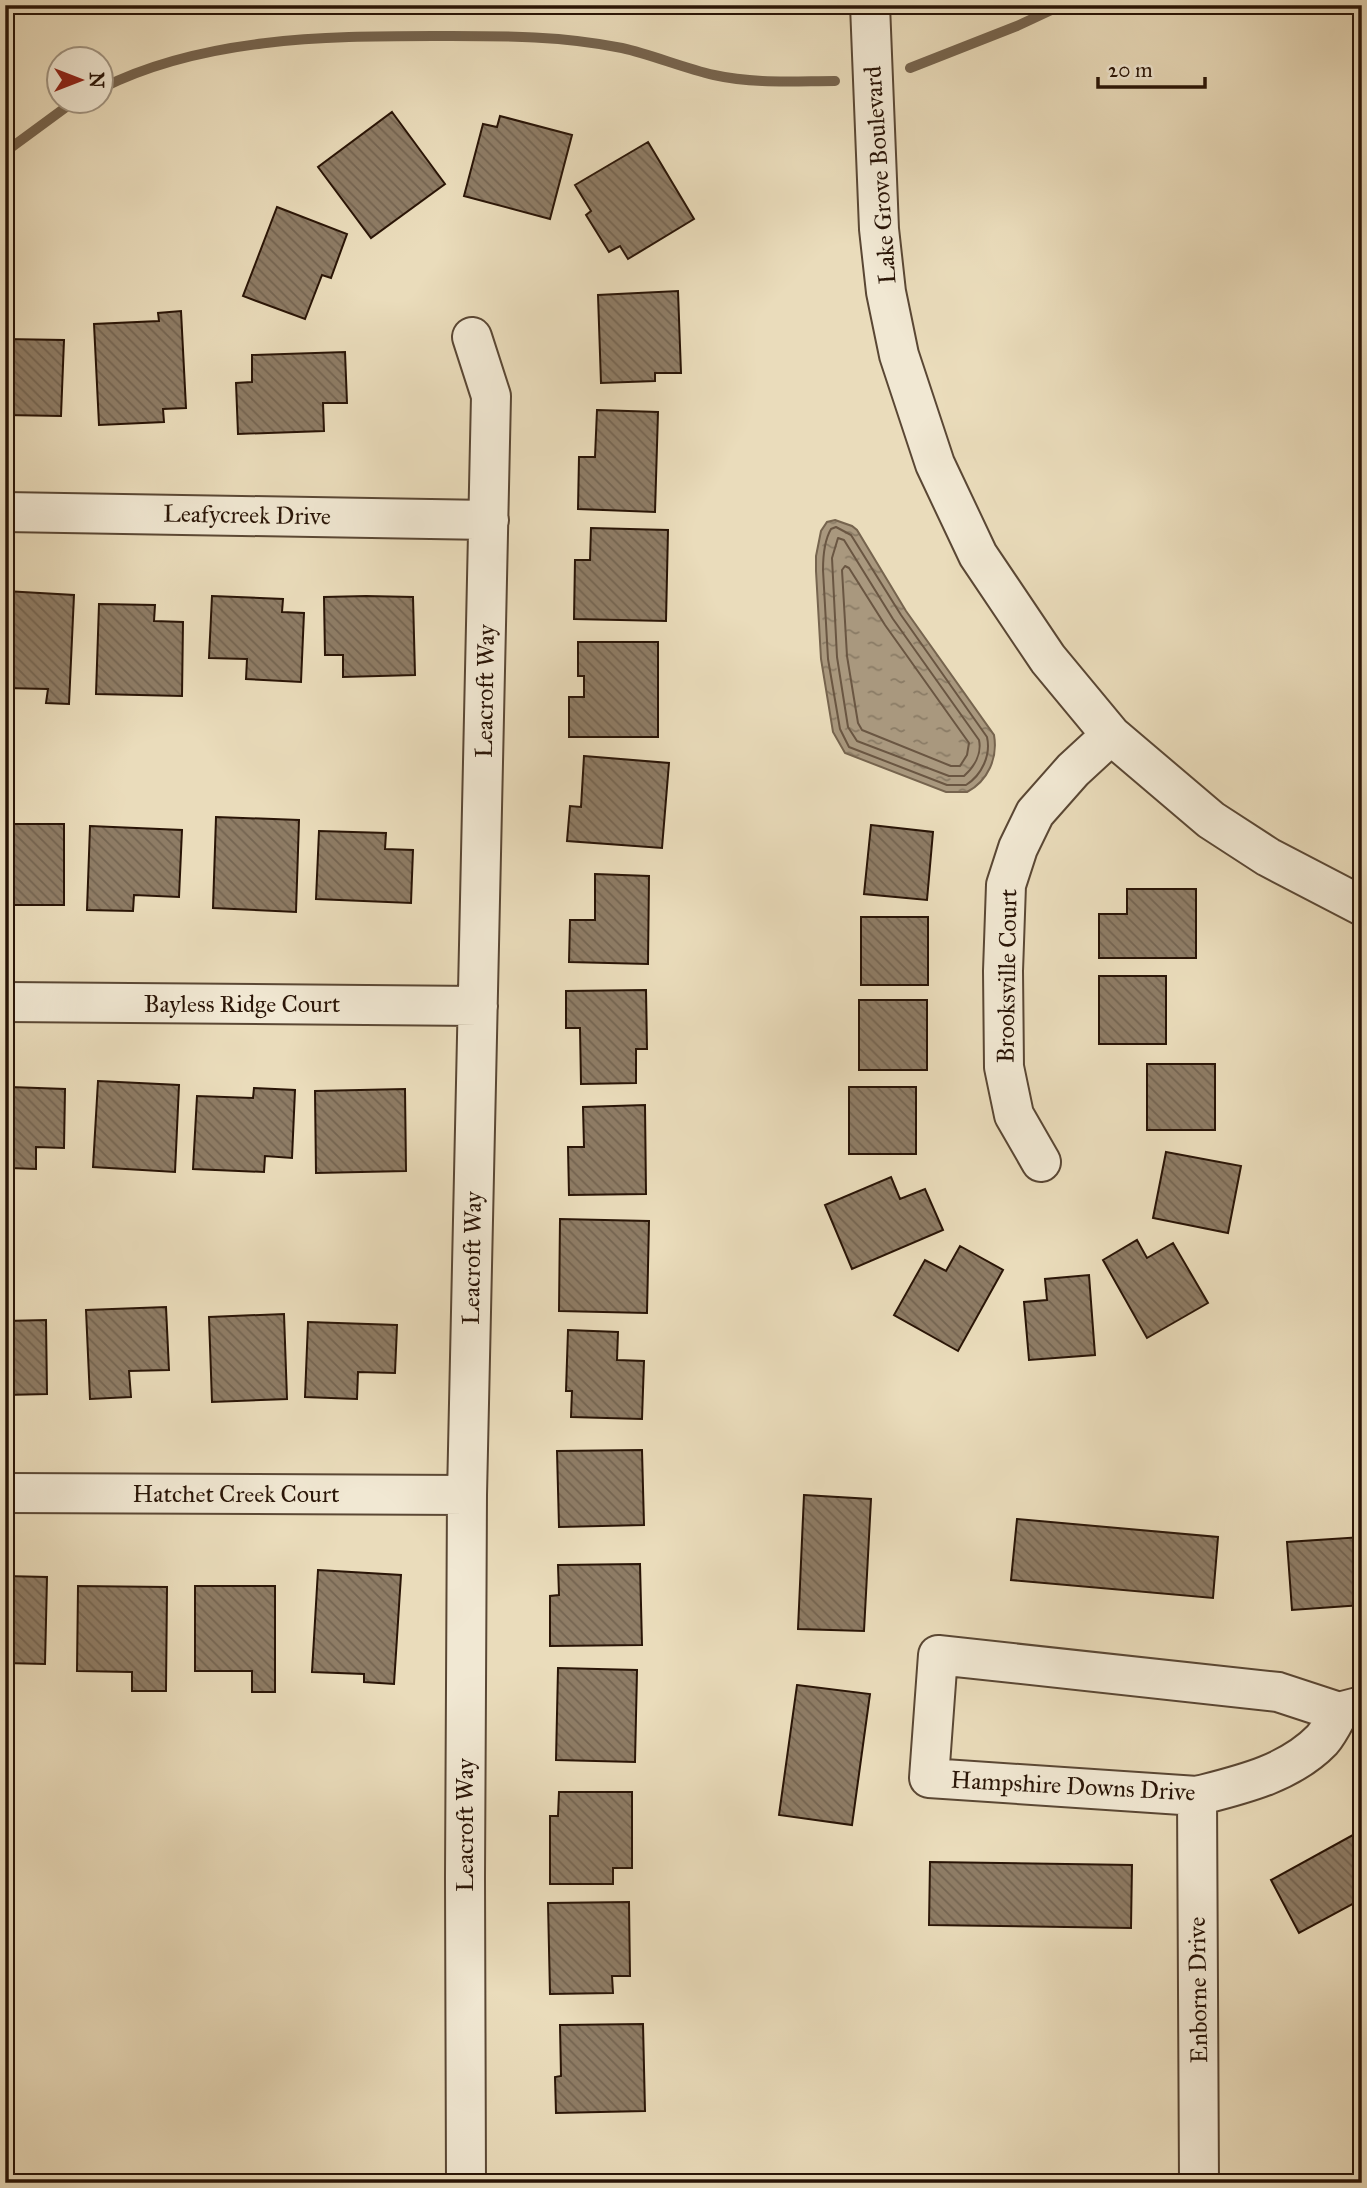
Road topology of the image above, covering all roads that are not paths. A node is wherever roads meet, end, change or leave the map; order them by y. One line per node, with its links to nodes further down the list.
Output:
1 (870, 5): 5 (street, Lake Grove Boulevard)
2 (472, 337): 4 (street, Leacroft Way)
3 (5, 512): 4 (street, Leafycreek Drive)
4 (489, 520): 8 (street, Leacroft Way)
5 (1111, 735): 6 (street, Lake Grove Boulevard); 9 (street, Brooksville Court)
6 (1362, 906)
7 (5, 1002): 8 (street, Bayless Ridge Court)
8 (478, 1006): 11 (street, Leacroft Way)
9 (1041, 1162)
10 (5, 1493): 11 (street, Hatchet Creek Court)
11 (467, 1495): 14 (street, Leacroft Way)
12 (1350, 1709): 13 (street, Hampshire Downs Drive); 13 (street, Hampshire Downs Drive)
13 (1197, 1796): 15 (street, Enborne Drive)
14 (466, 2183)
15 (1199, 2183)

